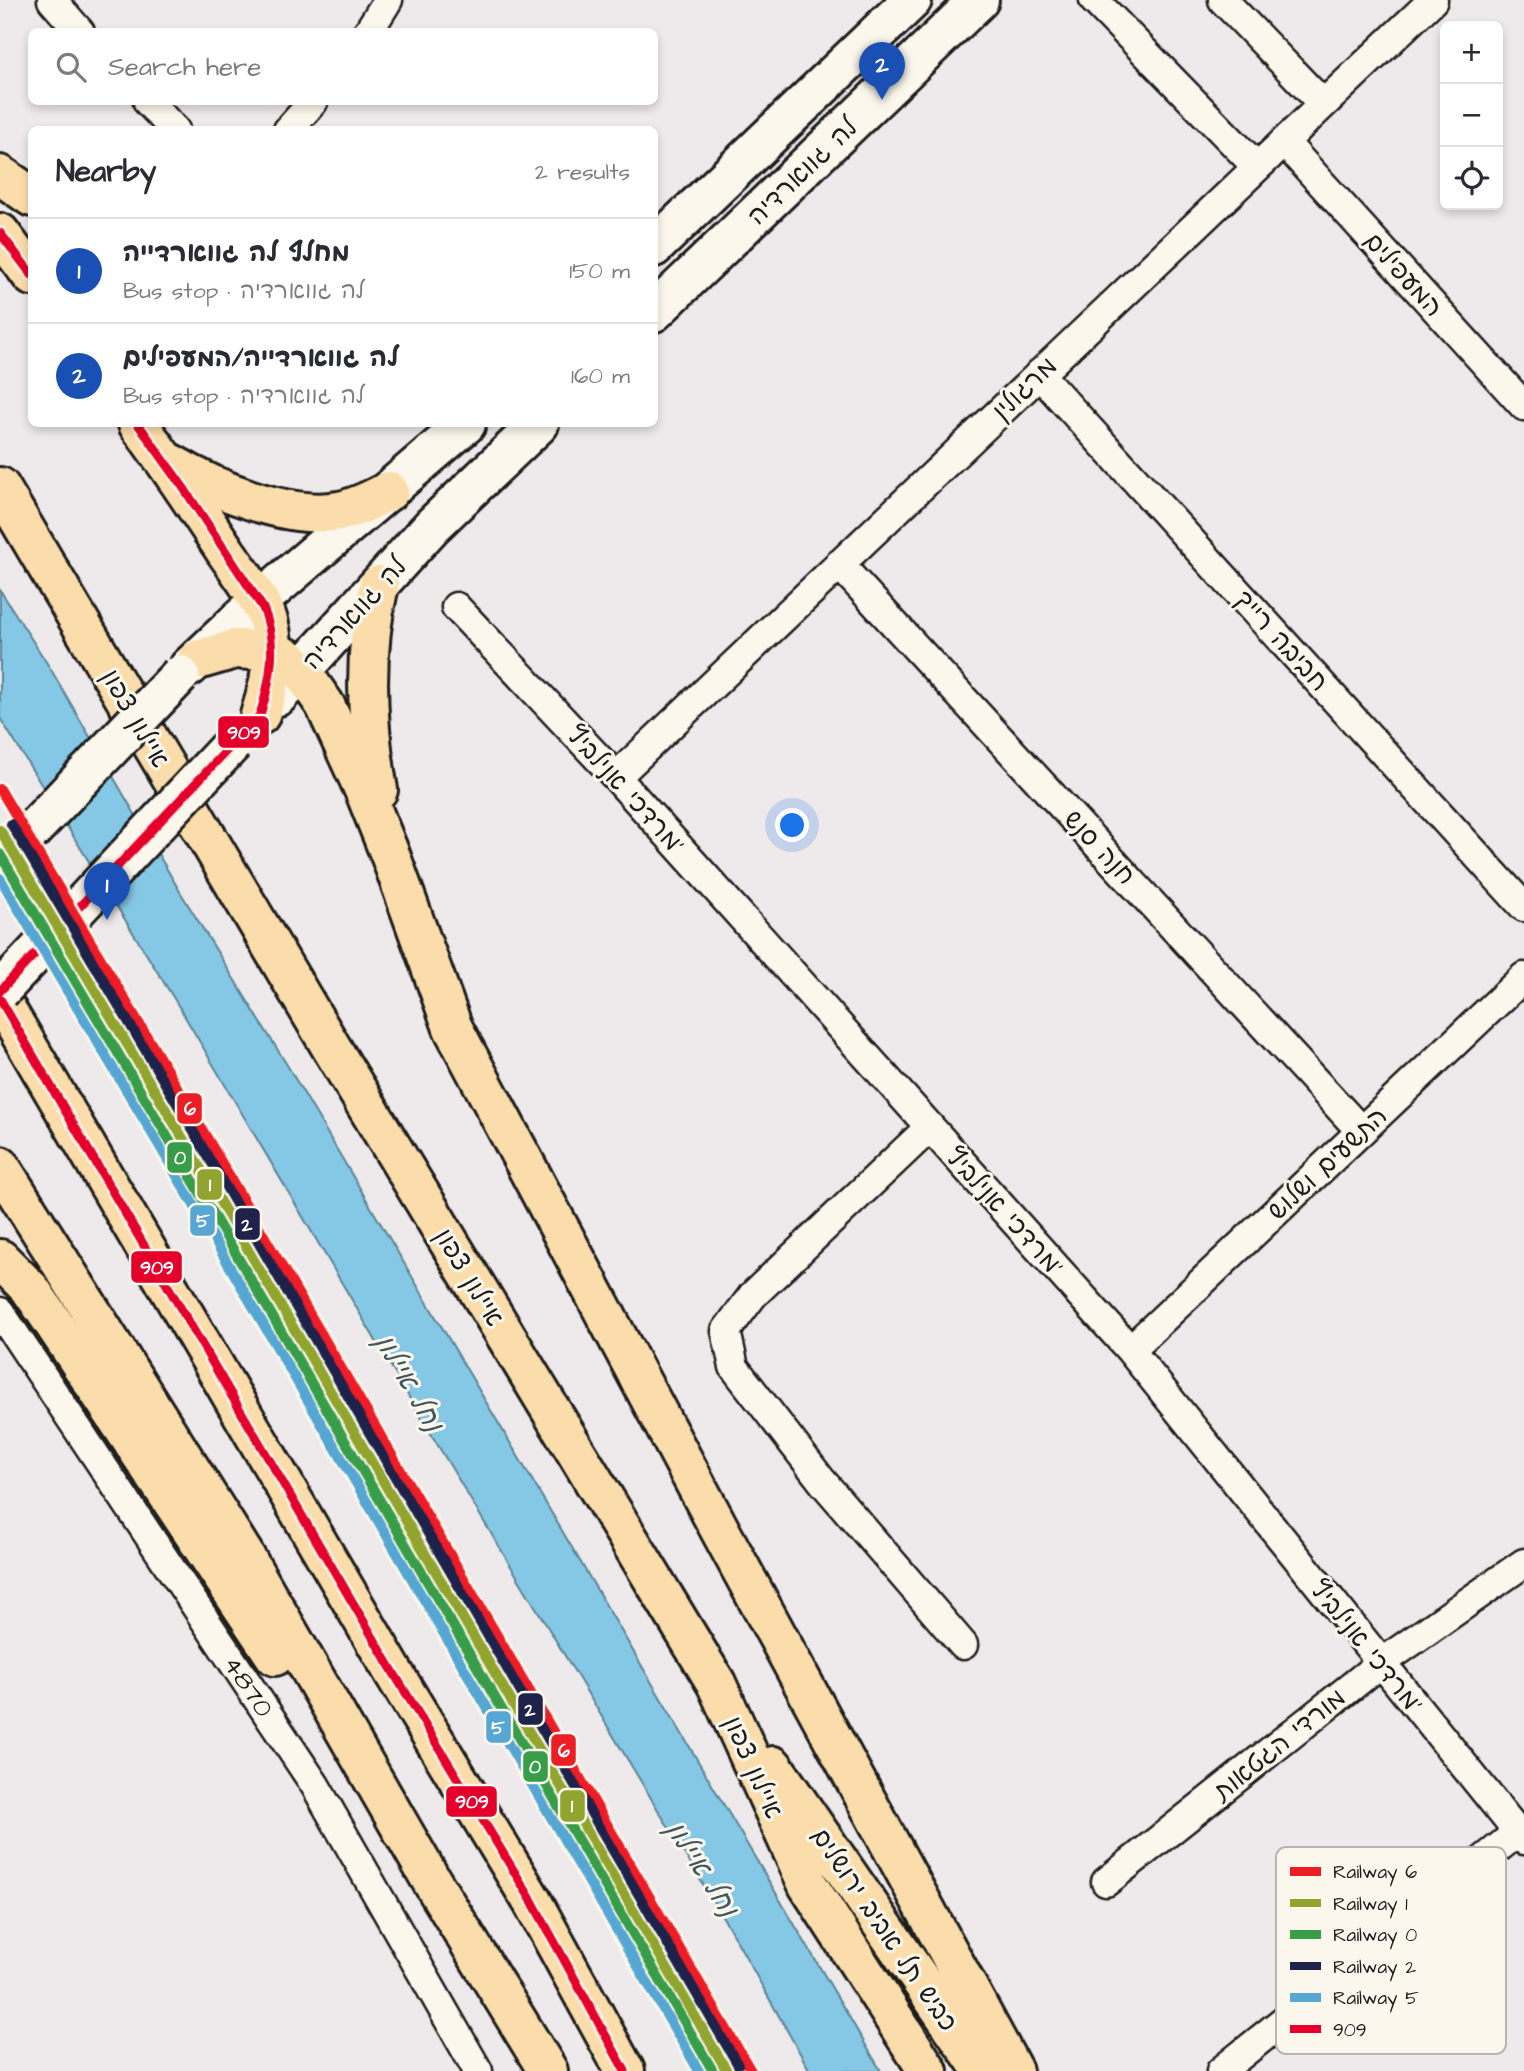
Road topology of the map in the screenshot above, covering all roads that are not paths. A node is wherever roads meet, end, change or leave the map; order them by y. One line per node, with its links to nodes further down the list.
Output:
1 (52, 0): 8 (street)
2 (388, 0): 9 (street)
3 (912, 0): 20 (main road, לה גווארדיה)
4 (979, 0): 22 (main road, לה גווארדיה)
5 (1094, 0): 16 (street)
6 (1223, 0): 10 (street)
7 (1433, 0): 10 (street, מרגולין)
8 (76, 28)
9 (371, 28)
10 (1323, 104): 15 (street, מרגולין)
11 (151, 105): 13 (street)
12 (310, 105): 14 (street)
13 (172, 126)
14 (292, 126)
15 (1284, 142): 16 (street, מרגולין); 24 (street, המעפילים)
16 (1257, 167): 23 (street, מרגולין)
17 (0, 175): 18 (highway)
18 (28, 194)
19 (0, 233): 21 (highway)
20 (658, 243)
21 (28, 271)
22 (658, 308)
23 (1039, 374): 31 (street, מרגולין); 42 (street, חביבה רייך)
24 (1524, 406)
25 (140, 427): 28 (highway)
26 (463, 427): 30 (main road)
27 (536, 427): 32 (main road, לה גווארדיה)
28 (165, 460): 30 (highway); 33 (highway)
29 (0, 487): 57 (highway, איילון צפון)
30 (389, 491): 33 (main road)
31 (839, 564): 39 (street, מרגולין); 47 (street, חנה סנש)
32 (379, 585): 37 (main road, לה גווארדיה); 40 (highway)
33 (258, 602): 35 (highway); 36 (main road)
34 (456, 607): 39 (street, מרדכי אנילביץ')
35 (271, 650): 36 (highway); 37 (highway); 38 (highway)
36 (188, 667): 41 (main road, bridge)
37 (302, 672): 38 (main road, לה גווארדיה); 40 (highway)
38 (260, 715): 44 (main road, לה גווארדיה, bridge)
39 (616, 777): 46 (street, מרדכי אנילביץ')
40 (391, 857): 68 (highway)
41 (0, 864)
42 (1524, 907)
43 (1524, 976): 47 (street, התשעים ושלוש)
44 (0, 991)
45 (0, 999): 65 (highway)
46 (930, 1126): 53 (street, מרדכי אנילביץ'); 55 (street)
47 (1361, 1131): 53 (street, התשעים ושלוש)
48 (0, 1166): 50 (highway)
49 (0, 1194): 50 (highway)
50 (44, 1237): 60 (highway)
51 (0, 1259): 60 (highway)
52 (0, 1312): 63 (street, 4870)
53 (1130, 1350): 56 (street, מרדכי אנילביץ')
54 (1524, 1563): 56 (street, מורדי הגטאות)
55 (963, 1645)
56 (1381, 1663): 58 (street, מרדכי אנילביץ'); 61 (street, מורדי הגטאות)
57 (716, 1683): 66 (highway, איילון צפון); 67 (highway, כביש תל אביב ירושלים)
58 (1521, 1836): 59 (street)
59 (1506, 1848)
60 (431, 1880): 64 (highway)
61 (1106, 1882)
62 (1276, 2028): 69 (street)
63 (478, 2071)
64 (548, 2071)
65 (625, 2071)
66 (928, 2071)
67 (983, 2071)
68 (1013, 2071)
69 (1221, 2071)

